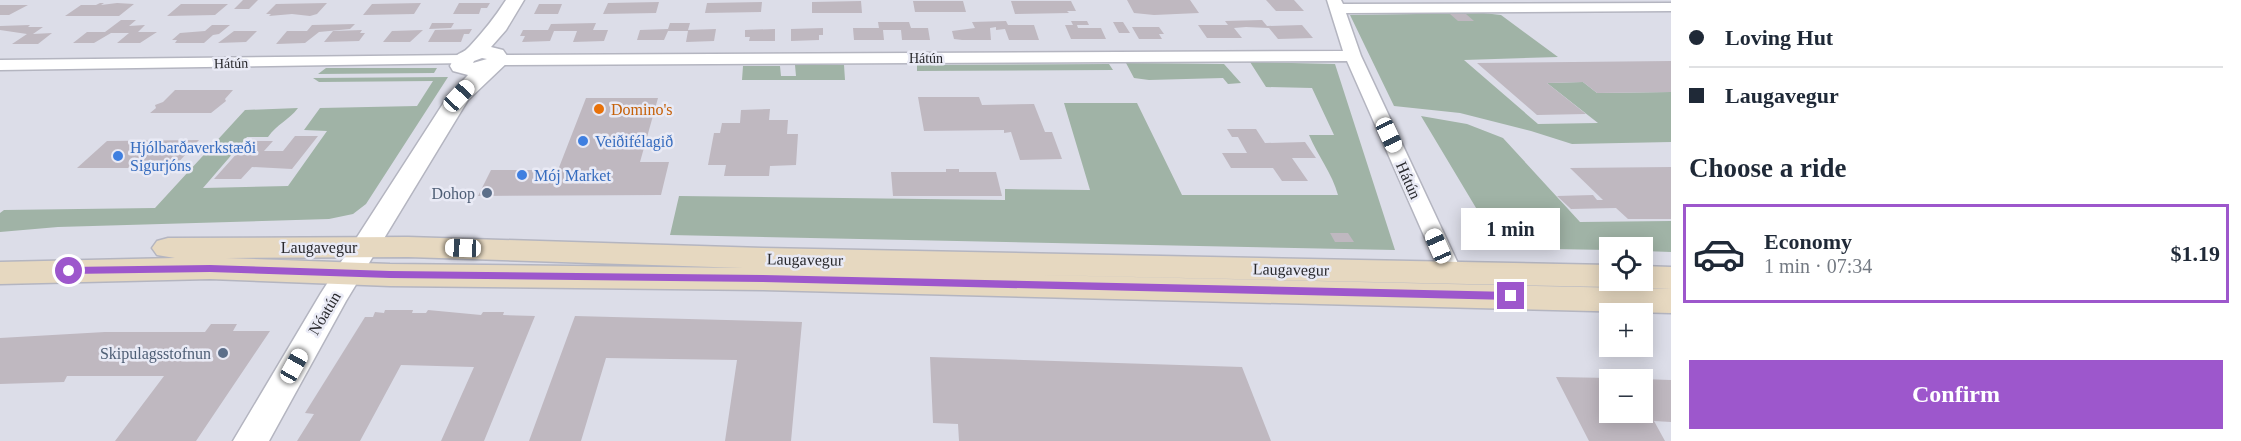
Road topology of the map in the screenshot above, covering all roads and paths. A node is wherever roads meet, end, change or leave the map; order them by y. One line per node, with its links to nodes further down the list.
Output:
1 (515, 0): 5 (street, Nóatún)
2 (1335, 5): 3 (street, Hátún); 4 (street, Hátún)
3 (1671, 8)
4 (1353, 56): 5 (street, Hátún); 9 (street, Hátún)
5 (480, 61): 6 (street, Hátún); 7 (street, Nóatún)
6 (0, 65)
7 (366, 246): 8 (main road, Laugavegur); 9 (main road, Laugavegur); 11 (street, Nóatún)
8 (0, 255)
9 (1451, 272): 12 (main road, Laugavegur)
10 (0, 273): 11 (main road, Laugavegur)
11 (349, 273): 15 (main road, Laugavegur); 16 (street, Nóatún)
12 (1599, 276)
13 (1653, 277): 14 (main road)
14 (1671, 278)
15 (1671, 301)
16 (251, 441)

